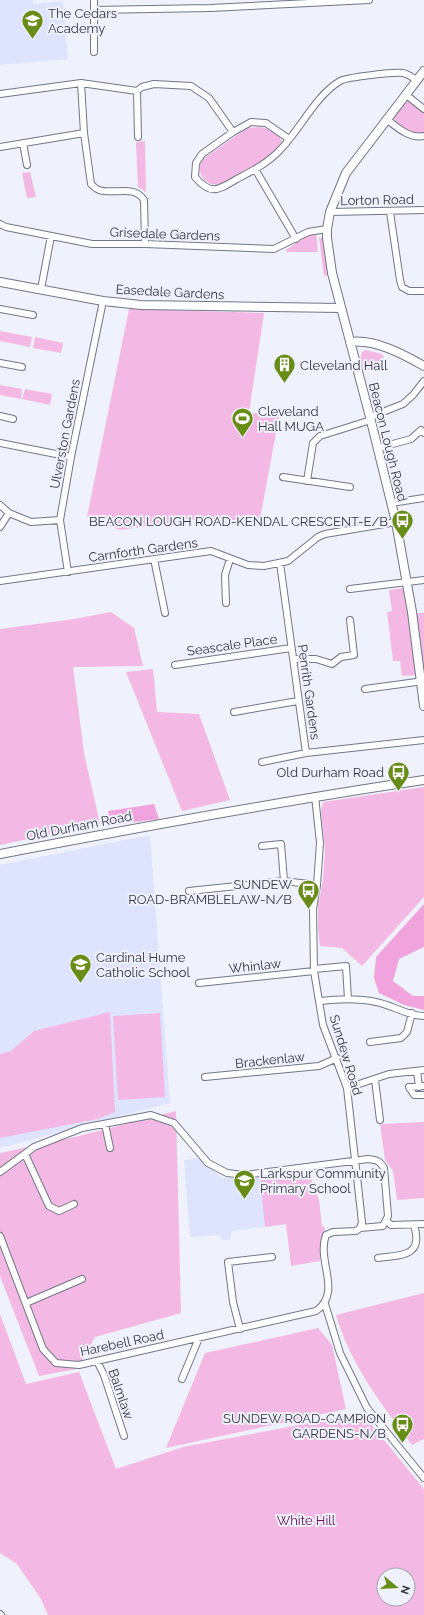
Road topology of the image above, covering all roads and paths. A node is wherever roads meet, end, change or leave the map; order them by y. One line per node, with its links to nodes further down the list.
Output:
1 (94, 0): 4 (street)
2 (369, 0): 3 (street)
3 (271, 2): 4 (street)
4 (94, 10): 5 (street)
5 (94, 52)
6 (424, 71): 7 (street, Beacon Lough Road)
7 (417, 80): 11 (street, Beacon Lough Road); 18 (street)
8 (81, 83): 9 (street); 10 (street); 15 (street)
9 (137, 91): 14 (street); 17 (street)
10 (0, 94)
11 (405, 94): 12 (street); 13 (street, Beacon Lough Road)
12 (424, 109)
13 (386, 119): 16 (street); 24 (street, Beacon Lough Road)
14 (234, 132): 18 (street); 22 (street)
15 (84, 133): 19 (street); 30 (street)
16 (424, 136)
17 (138, 137)
18 (289, 139): 22 (street)
19 (23, 143): 20 (street); 21 (street)
20 (0, 147)
21 (27, 165)
22 (256, 169): 29 (street)
23 (424, 210): 25 (street, Lorton Road)
24 (330, 212): 25 (street, Lorton Road); 27 (street, Beacon Lough Road)
25 (390, 212): 33 (street)
26 (0, 224): 28 (street, Grisedale Gardens)
27 (327, 228): 29 (street, Grisedale Gardens); 35 (street, Beacon Lough Road)
28 (50, 236): 30 (street, Grisedale Gardens); 32 (street)
29 (296, 239): 30 (street, Grisedale Gardens)
30 (145, 244)
31 (0, 282): 32 (street, Easedale Gardens)
32 (41, 289): 34 (street, Easedale Gardens)
33 (424, 291)
34 (102, 301): 35 (street, Easedale Gardens); 49 (street, Ulverston Gardens)
35 (341, 308): 38 (street, Beacon Lough Road)
36 (0, 309): 37 (street)
37 (33, 315)
38 (350, 342): 40 (street); 45 (street, Beacon Lough Road)
39 (0, 362): 41 (street)
40 (424, 366)
41 (22, 367)
42 (424, 381): 45 (street)
43 (0, 416): 44 (street)
44 (13, 419)
45 (371, 419): 48 (street, Beacon Lough Road); 51 (street)
46 (424, 433): 48 (street)
47 (0, 443): 49 (street)
48 (378, 448): 54 (street, Beacon Lough Road)
49 (70, 458): 57 (street, Ulverston Gardens)
50 (283, 478): 51 (street)
51 (307, 481): 52 (street)
52 (350, 487)
53 (424, 498): 54 (street)
54 (391, 502): 58 (street, Beacon Lough Road)
55 (0, 505): 56 (street)
56 (9, 513): 57 (street); 59 (street)
57 (60, 520): 63 (street, Ulverston Gardens)
58 (396, 522): 62 (street, Carnforth Gardens); 66 (street, Beacon Lough Road)
59 (0, 527)
60 (154, 559): 61 (street, Carnforth Gardens); 63 (street, Carnforth Gardens); 69 (street)
61 (230, 559): 62 (street, Carnforth Gardens); 68 (street)
62 (280, 563): 71 (street, Penrith Gardens)
63 (68, 572): 65 (street, Carnforth Gardens)
64 (424, 580): 66 (street)
65 (0, 581)
66 (406, 582): 67 (street); 74 (street, Beacon Lough Road)
67 (350, 589)
68 (226, 603)
69 (164, 613)
70 (350, 620): 72 (street)
71 (292, 648): 72 (street, Penrith Gardens); 73 (street, Seascale Place)
72 (294, 659): 76 (street, Penrith Gardens)
73 (175, 665)
74 (422, 681): 75 (street); 77 (street, Beacon Lough Road)
75 (365, 689)
76 (298, 701): 78 (street); 80 (street, Penrith Gardens)
77 (424, 706)
78 (234, 712)
79 (424, 740): 80 (street, Penrith Gardens)
80 (306, 754): 81 (street)
81 (262, 762)
82 (424, 780): 83 (street, Old Durham Road)
83 (315, 796): 85 (street, Old Durham Road); 87 (street, Sundew Road)
84 (262, 846): 86 (street)
85 (0, 854)
86 (284, 880): 87 (street); 88 (street)
87 (317, 885): 89 (street, Sundew Road)
88 (189, 891)
89 (314, 970): 90 (street, Whinlaw); 91 (street, Whinlaw); 92 (street, Sundew Road)
90 (199, 983)
91 (348, 999): 92 (street); 93 (street)
92 (320, 1001): 96 (street, Sundew Road)
93 (412, 1013): 94 (street); 95 (street)
94 (424, 1016)
95 (370, 1042)
96 (336, 1058): 98 (street, Brackenlaw); 101 (street, Sundew Road)
97 (421, 1071): 99 (street); 100 (street)
98 (204, 1077)
99 (375, 1080): 101 (street); 103 (street)
100 (422, 1086): 102 (street)
101 (347, 1088): 107 (street, Sundew Road)
102 (424, 1095)
103 (380, 1120)
104 (105, 1124): 105 (street); 106 (street); 107 (street)
105 (110, 1148)
106 (25, 1154): 108 (street); 109 (street)
107 (356, 1161): 110 (street); 113 (street, Sundew Road)
108 (0, 1172)
109 (74, 1204)
110 (387, 1221): 111 (street); 113 (street)
111 (414, 1224): 112 (street); 116 (street)
112 (424, 1224)
113 (360, 1228): 119 (street)
114 (0, 1236): 118 (street, Harebell Road)
115 (272, 1257): 120 (street)
116 (378, 1258)
117 (82, 1279): 118 (street)
118 (26, 1303): 122 (street, Harebell Road)
119 (325, 1304): 120 (street, Harebell Road); 125 (street)
120 (240, 1329): 121 (street, Harebell Road)
121 (199, 1338): 122 (street, Harebell Road); 123 (street)
122 (97, 1361): 124 (street, Balmlaw)
123 (182, 1379)
124 (124, 1436)
125 (424, 1478)

